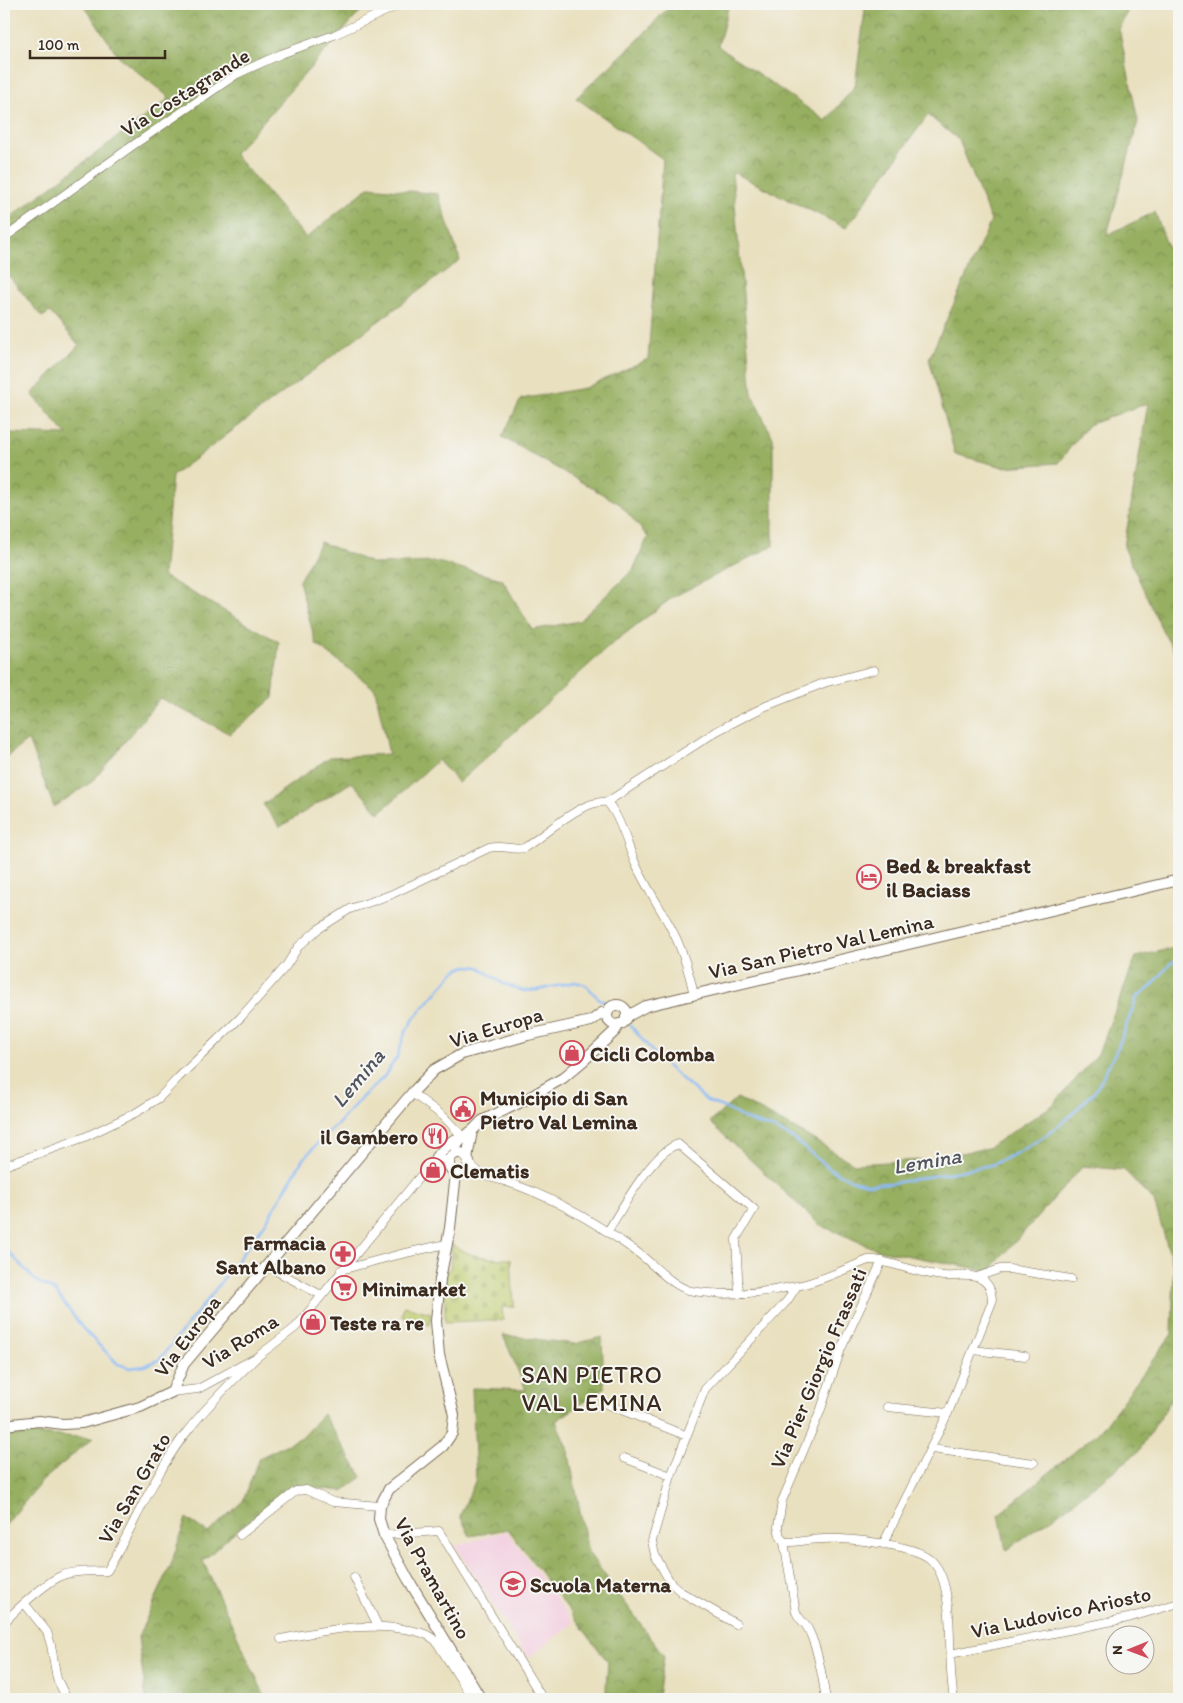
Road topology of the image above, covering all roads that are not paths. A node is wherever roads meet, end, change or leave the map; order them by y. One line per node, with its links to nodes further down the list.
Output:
1 (401, 4): 2 (street, Via Costagrande)
2 (4, 238)
3 (874, 670): 4 (street)
4 (607, 802): 6 (street); 17 (street)
5 (1179, 880): 6 (street, Via San Pietro Val Lemina)
6 (694, 995): 8 (street, Via San Pietro Val Lemina)
7 (620, 1006): 8 (street, Via San Pietro Val Lemina); 9 (street, Via Europa); 11 (street)
8 (646, 1006): 11 (street, Via San Pietro Val Lemina)
9 (608, 1012): 10 (street, Via Europa); 11 (street)
10 (591, 1021): 11 (street, Via Europa); 12 (street, Via Europa)
11 (617, 1022): 13 (street)
12 (412, 1093): 13 (street); 23 (street, Via Europa)
13 (468, 1134): 14 (street); 15 (street); 16 (street)
14 (452, 1158): 15 (street); 16 (street); 18 (street)
15 (434, 1160): 24 (street, Via Roma)
16 (468, 1160): 18 (street); 19 (street, Via Pier Giorgio Frassati)
17 (4, 1166)
18 (460, 1172): 19 (street, Via Pier Giorgio Frassati); 21 (street, Via Pramartino)
19 (481, 1174): 20 (street, Via Pier Giorgio Frassati)
20 (608, 1231): 28 (street, Via Pier Giorgio Frassati); 28 (street)
21 (446, 1244): 24 (street); 43 (street, Via Pramartino)
22 (882, 1261): 25 (street); 27 (street, Via Pier Giorgio Frassati); 46 (street, Via Pier Giorgio Frassati)
23 (267, 1266): 29 (street); 33 (street, Via Europa)
24 (342, 1270): 29 (street, Via Roma)
25 (977, 1277): 26 (street); 30 (street)
26 (1071, 1279)
27 (797, 1286): 28 (street, Via Pier Giorgio Frassati); 38 (street)
28 (739, 1294)
29 (321, 1295): 32 (street, Via Roma)
30 (973, 1350): 31 (street); 36 (street)
31 (1025, 1356)
32 (257, 1357): 33 (street, Via Roma); 50 (street, Via San Grato)
33 (172, 1392): 37 (street, Via Europa)
34 (604, 1404): 38 (street)
35 (886, 1407): 36 (street)
36 (948, 1413): 39 (street)
37 (4, 1426)
38 (687, 1436): 42 (street)
39 (932, 1449): 41 (street); 47 (street)
40 (624, 1458): 42 (street)
41 (1034, 1463)
42 (672, 1476): 52 (street)
43 (380, 1506): 44 (street); 45 (street, Via Pramartino)
44 (240, 1535)
45 (384, 1535): 56 (street, Via Pramartino); 58 (street)
46 (784, 1542): 47 (street); 59 (street, Via Pier Giorgio Frassati)
47 (883, 1544): 55 (street)
48 (354, 1577): 53 (street)
49 (1179, 1603): 55 (street, Via Ludovico Ariosto)
50 (25, 1604): 51 (street, Via San Grato); 57 (street)
51 (4, 1623)
52 (736, 1624)
53 (378, 1626): 54 (street); 56 (street)
54 (281, 1640)
55 (950, 1654): 60 (street)
56 (480, 1696)
57 (68, 1699)
58 (543, 1699)
59 (826, 1699)
60 (954, 1699)

